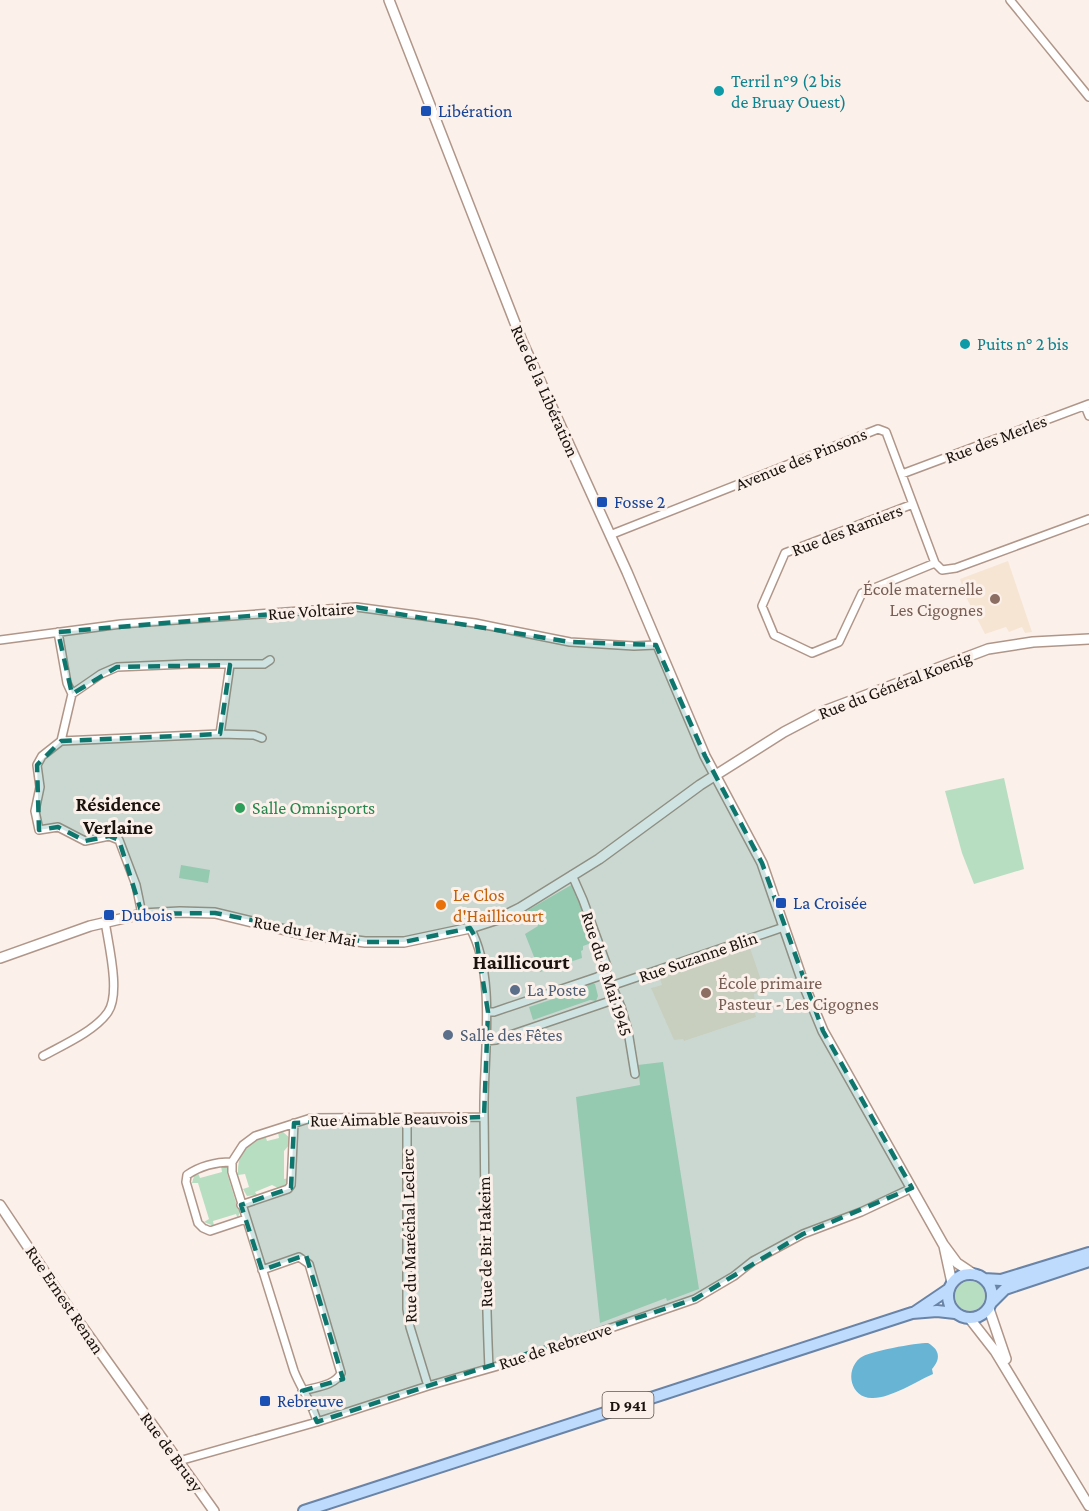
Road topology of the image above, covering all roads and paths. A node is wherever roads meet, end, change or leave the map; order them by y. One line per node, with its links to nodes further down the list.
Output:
1 (389, 0): 9 (main road, Rue de la Libération)
2 (1010, 0): 3 (street)
3 (1089, 97)
4 (1087, 405): 5 (street); 6 (street, Rue des Merles)
5 (1089, 416)
6 (902, 474): 7 (street, Avenue des Pinsons); 9 (street, Avenue des Pinsons)
7 (913, 504): 10 (street, Avenue des Pinsons); 10 (street, Rue des Ramiers)
8 (1089, 519): 10 (street, Avenue des Pinsons)
9 (609, 535): 14 (main road, Rue de la Libération)
10 (936, 563)
11 (58, 632): 13 (street, Rue Voltaire); 14 (street, Rue Voltaire); 17 (street)
12 (1089, 639): 21 (main road, Rue du Général Koenig)
13 (0, 640)
14 (656, 645): 21 (main road, Rue de la Libération)
15 (270, 660): 16 (street)
16 (230, 665): 17 (street); 18 (street)
17 (72, 694): 20 (street)
18 (220, 734): 19 (street); 20 (street)
19 (262, 738)
20 (61, 741): 23 (street)
21 (715, 776): 22 (main road, Rue du 1er Mai); 25 (main road, Rue de la Libération)
22 (572, 875): 26 (main road, Rue du 1er Mai); 28 (street, Rue du 8 Mai 1945)
23 (142, 914): 24 (main road, Rue du 1er Mai); 26 (main road, Rue du 1er Mai)
24 (105, 921): 27 (main road, Rue du 1er Mai); 33 (street)
25 (784, 927): 29 (street, Rue Suzanne Blin); 39 (main road, Rue de la Libération)
26 (470, 928): 31 (street, Rue de Bir Hakeim)
27 (0, 958)
28 (606, 972): 29 (street, Rue du 8 Mai 1945); 31 (street)
29 (611, 986): 30 (street, Rue du 8 Mai 1945)
30 (616, 999): 32 (street); 34 (street, Rue du 8 Mai 1945)
31 (488, 1012): 32 (street, Rue de Bir Hakeim)
32 (486, 1041): 35 (street, Rue de Bir Hakeim)
33 (43, 1056)
34 (635, 1074)
35 (484, 1117): 36 (street, Rue Aimable Beauvois); 53 (street, Rue de Bir Hakeim)
36 (407, 1119): 37 (street, Rue Aimable Beauvois); 55 (street, Rue du Maréchal Leclerc)
37 (294, 1122): 38 (street, Rue Aimable Beauvois); 41 (street)
38 (232, 1162): 41 (street); 42 (street)
39 (912, 1188): 43 (main road, Rue de la Libération); 53 (street, Rue de Rebreuve)
40 (0, 1204): 57 (main road, Rue Ernest Renan)
41 (241, 1205): 42 (street)
42 (246, 1220): 46 (street)
43 (943, 1244): 47 (main road); 48 (main road)
44 (1089, 1253): 47 (main road)
45 (1089, 1261): 49 (main road)
46 (262, 1270): 56 (street); 56 (street)
47 (979, 1277): 48 (main road); 49 (main road)
48 (950, 1286): 50 (main road, D 941); 51 (main road)
49 (990, 1306): 52 (main road); 54 (main road)
50 (912, 1313): 51 (main road, D 941); 63 (main road, D 941)
51 (955, 1313): 52 (main road)
52 (970, 1319): 54 (main road)
53 (489, 1368): 55 (street, Rue de Rebreuve)
54 (1014, 1381): 60 (main road)
55 (428, 1386): 58 (street, Rue de Rebreuve)
56 (302, 1391): 58 (street)
57 (130, 1394): 59 (main road, Rue de Bruay)
58 (317, 1422): 59 (street, Rue de Rebreuve)
59 (179, 1461): 62 (main road, Rue de Bruay)
60 (1079, 1490): 61 (main road); 64 (main road)
61 (1089, 1506)
62 (214, 1511)
63 (304, 1511)
64 (1087, 1511)

